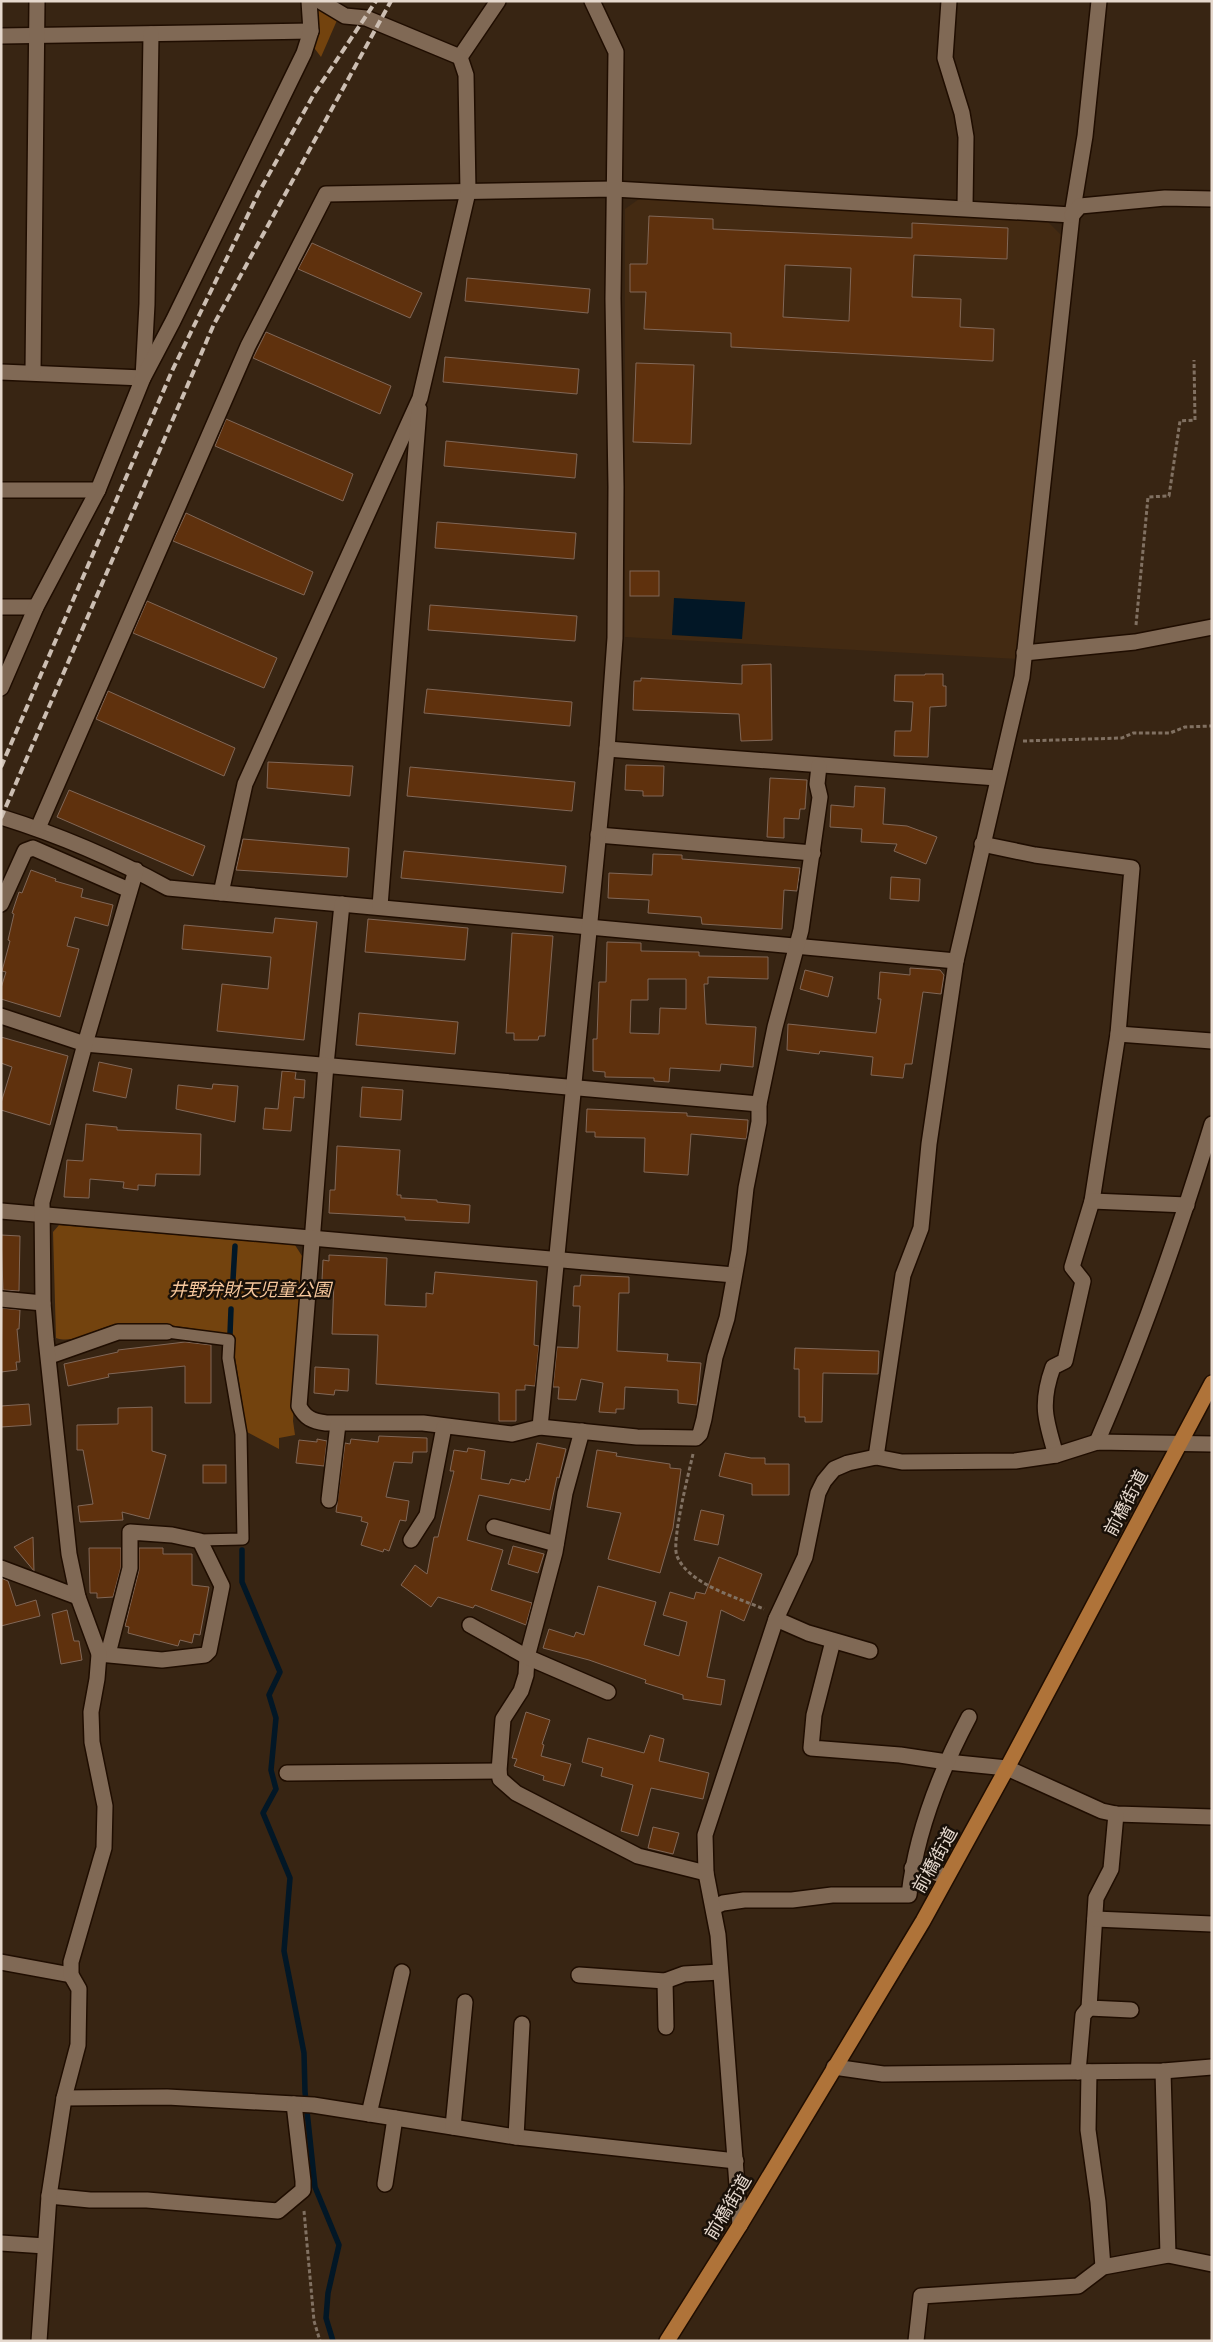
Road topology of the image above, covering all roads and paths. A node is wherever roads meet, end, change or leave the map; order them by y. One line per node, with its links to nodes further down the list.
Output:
1 (37, 1): 9 (street)
2 (309, 1): 8 (street)
3 (320, 1): 12 (street)
4 (498, 1): 12 (street)
5 (592, 1): 13 (street)
6 (949, 1): 16 (street)
7 (1099, 1): 17 (street)
8 (311, 31): 10 (street); 19 (street)
9 (37, 34): 10 (street); 11 (street); 22 (street)
10 (151, 34): 18 (street)
11 (1, 36)
12 (460, 57): 14 (street)
13 (614, 189): 14 (street); 16 (street); 35 (street)
14 (468, 192): 24 (street); 39 (street)
15 (1212, 199): 17 (street)
16 (964, 208): 17 (street)
17 (1072, 215): 31 (street)
18 (148, 304): 19 (street); 23 (street)
19 (173, 321): 23 (street)
20 (1194, 360): 30 (path)
21 (1, 372): 22 (street)
22 (33, 372): 23 (street)
23 (143, 378): 26 (street)
24 (420, 398): 45 (street); 48 (street)
25 (1, 490): 26 (street)
26 (98, 490): 28 (street)
27 (1, 607): 28 (street)
28 (36, 607): 32 (street)
29 (1212, 627): 30 (street)
30 (1135, 642): 31 (street)
31 (1024, 653): 33 (street)
32 (1, 688)
33 (1011, 724): 34 (path); 37 (street)
34 (1212, 726)
35 (607, 749): 36 (street); 40 (street)
36 (819, 766): 37 (street); 42 (street)
37 (997, 778): 41 (street)
38 (1, 817): 39 (street)
39 (38, 828): 43 (street)
40 (598, 835): 42 (street); 49 (street)
41 (982, 844): 51 (street); 53 (street)
42 (812, 854): 50 (street)
43 (136, 870): 44 (street); 45 (street)
44 (130, 890): 46 (street); 55 (street)
45 (222, 893): 47 (street)
46 (1, 904)
47 (342, 904): 48 (street); 56 (street)
48 (380, 906): 49 (street)
49 (589, 927): 50 (street); 57 (street)
50 (797, 945): 51 (street); 58 (street)
51 (956, 960): 81 (street)
52 (1, 1016): 55 (street)
53 (1118, 1034): 54 (street); 60 (street)
54 (1212, 1041)
55 (85, 1044): 56 (street); 63 (street)
56 (326, 1065): 57 (street); 64 (street)
57 (573, 1087): 58 (street); 65 (street)
58 (759, 1104): 66 (street)
59 (1212, 1124): 61 (street)
60 (1092, 1201): 61 (street); 80 (street)
61 (1187, 1205): 77 (street)
62 (1, 1211): 63 (street)
63 (42, 1215): 64 (street); 68 (street)
64 (313, 1239): 65 (street); 72 (street)
65 (557, 1260): 66 (street); 74 (street)
66 (734, 1275): 76 (street)
67 (1, 1300): 68 (street)
68 (43, 1303): 70 (street)
69 (167, 1332): 70 (street); 84 (lane)
70 (50, 1356): 88 (street)
71 (1212, 1383): 78 (main road, 前橋街道)
72 (338, 1424): 73 (street); 82 (street)
73 (444, 1427): 74 (street); 85 (street)
74 (540, 1427): 75 (street)
75 (582, 1431): 76 (street); 86 (street)
76 (696, 1438): 89 (path)
77 (1098, 1442): 78 (street); 80 (street)
78 (1179, 1443): 79 (street); 98 (main road, 前橋街道)
79 (1212, 1444)
80 (1056, 1455): 81 (street)
81 (876, 1457): 89 (street)
82 (329, 1500)
83 (494, 1527): 86 (street)
84 (199, 1540): 93 (street); 93 (street)
85 (411, 1540)
86 (556, 1544): 94 (street)
87 (1, 1568): 88 (street)
88 (78, 1597): 93 (street)
89 (777, 1617): 91 (street); 104 (street)
90 (470, 1625): 94 (street)
91 (833, 1641): 92 (street); 97 (street)
92 (870, 1651)
93 (103, 1654): 112 (street)
94 (527, 1657): 95 (street); 99 (street)
95 (608, 1692)
96 (969, 1717): 97 (street)
97 (947, 1762): 98 (street); 103 (street)
98 (1007, 1768): 101 (street); 105 (main road, 前橋街道)
99 (499, 1771): 100 (street); 104 (street)
100 (287, 1773)
101 (1116, 1814): 102 (street); 107 (street)
102 (1212, 1817)
103 (912, 1868): 105 (street); 106 (street)
104 (706, 1873): 106 (street)
105 (946, 1877): 121 (main road, 前橋街道)
106 (714, 1907): 111 (street)
107 (1095, 1919): 108 (street); 116 (street)
108 (1212, 1924)
109 (1, 1962): 112 (street)
110 (402, 1972): 126 (street)
111 (720, 1972): 114 (street); 130 (street)
112 (71, 1975): 124 (street)
113 (579, 1975): 114 (street)
114 (665, 1981): 119 (street)
115 (466, 2002): 128 (street)
116 (1090, 2008): 117 (street); 123 (street)
117 (1131, 2010)
118 (522, 2024): 129 (street)
119 (666, 2027)
120 (1212, 2067): 122 (street)
121 (834, 2068): 123 (street); 134 (main road, 前橋街道)
122 (1163, 2071): 123 (street); 137 (street)
123 (1083, 2072): 139 (street)
124 (64, 2098): 125 (street); 133 (street)
125 (294, 2104): 126 (street); 132 (street)
126 (369, 2114): 127 (street)
127 (395, 2118): 128 (street); 131 (street)
128 (453, 2127): 129 (street)
129 (516, 2137): 130 (street)
130 (736, 2160): 134 (street)
131 (385, 2184)
132 (303, 2190): 133 (street); 141 (path)
133 (49, 2196): 136 (street)
134 (740, 2225): 142 (main road, 前橋街道)
135 (1, 2243): 136 (street)
136 (46, 2246): 140 (street)
137 (1168, 2255): 138 (street); 139 (street)
138 (1212, 2264)
139 (1103, 2267): 143 (street)
140 (39, 2341)
141 (320, 2341)
142 (667, 2341)
143 (916, 2341)

